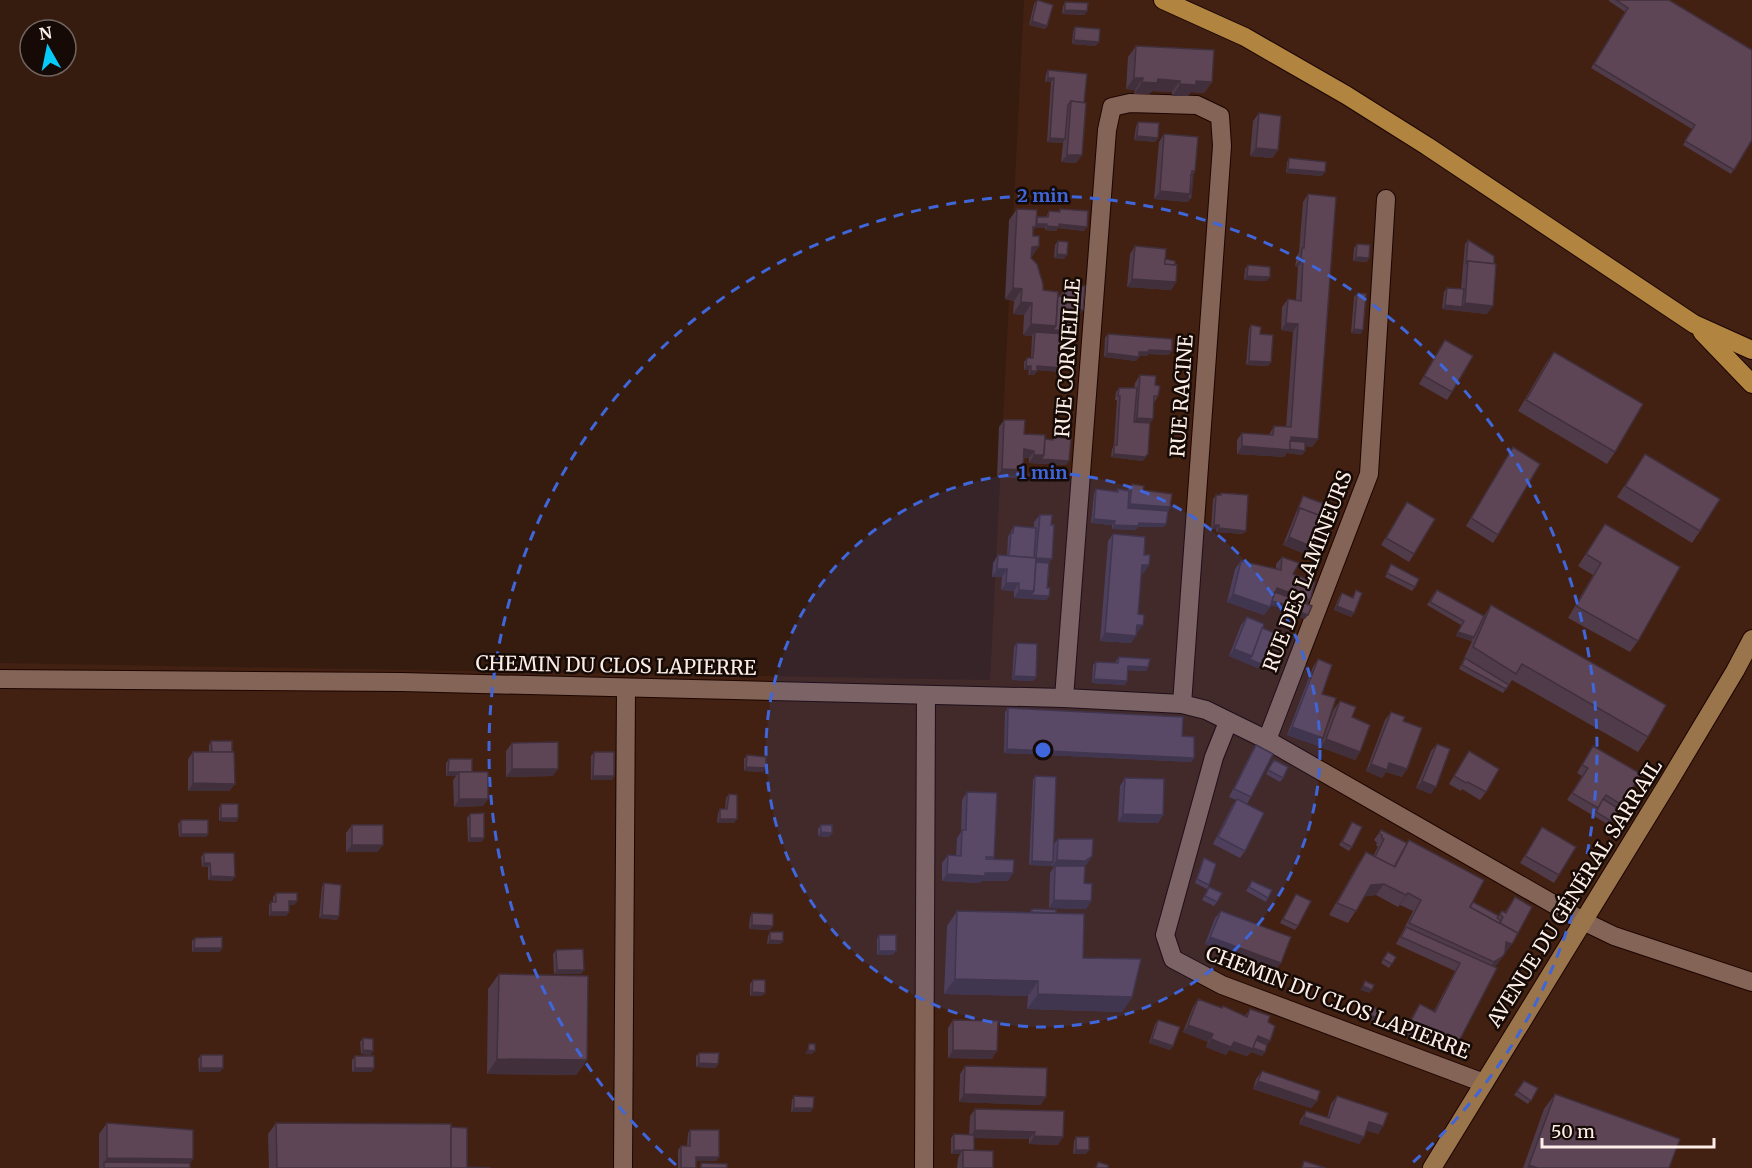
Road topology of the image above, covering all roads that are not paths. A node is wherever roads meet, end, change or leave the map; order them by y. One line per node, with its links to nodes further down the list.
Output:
1 (1163, 0): 4 (main road)
2 (1197, 105): 11 (street, RUE CORNEILLE); 12 (street, RUE RACINE)
3 (1386, 199): 14 (street, RUE DES LAMINEURS)
4 (1694, 324): 5 (main road); 6 (main road)
5 (1752, 350)
6 (1752, 384)
7 (1752, 639): 15 (main road, AVENUE DU GÉNÉRAL SARRAIL)
8 (0, 679): 9 (street, CHEMIN DU CLOS LAPIERRE)
9 (626, 687): 10 (street, CHEMIN DU CLOS LAPIERRE); 18 (street)
10 (926, 695): 11 (street, CHEMIN DU CLOS LAPIERRE); 19 (street)
11 (1064, 698): 12 (street, CHEMIN DU CLOS LAPIERRE)
12 (1182, 704): 13 (street, CHEMIN DU CLOS LAPIERRE)
13 (1228, 722): 14 (street, CHEMIN DU CLOS LAPIERRE); 17 (street, CHEMIN DU CLOS LAPIERRE)
14 (1267, 740): 15 (street, CHEMIN DU CLOS LAPIERRE)
15 (1583, 921): 16 (street, CHEMIN DU CLOS LAPIERRE); 17 (main road, AVENUE DU GÉNÉRAL SARRAIL)
16 (1752, 982)
17 (1484, 1083): 20 (main road, AVENUE DU GÉNÉRAL SARRAIL)
18 (623, 1168)
19 (924, 1168)
20 (1432, 1168)

